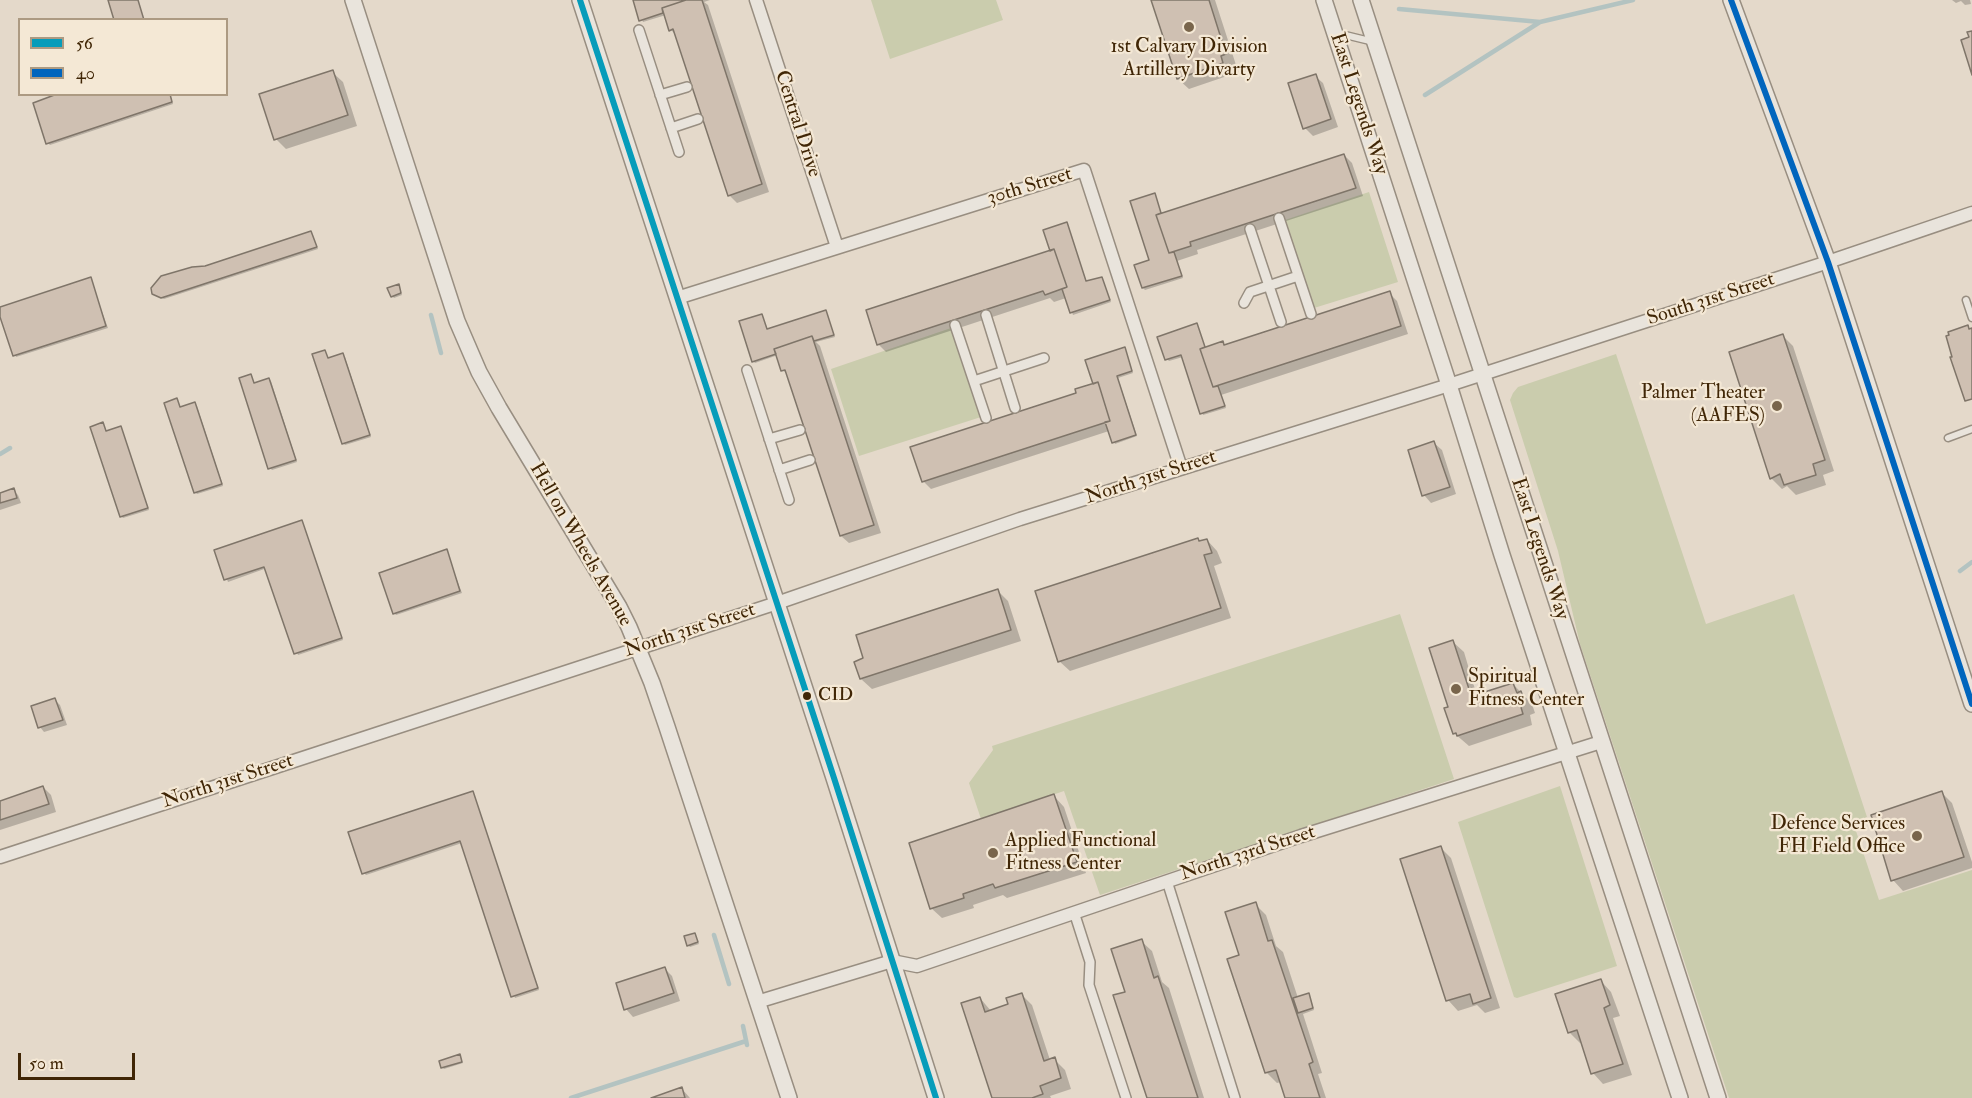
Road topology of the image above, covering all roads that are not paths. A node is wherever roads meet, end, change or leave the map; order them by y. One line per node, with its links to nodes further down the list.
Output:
1 (353, 0): 47 (street, Hell on Wheels Avenue)
2 (580, 0): 22 (street)
3 (756, 0): 18 (street, Central Drive)
4 (1324, 0): 8 (street, East Legends Way)
5 (1361, 0): 9 (street, East Legends Way)
6 (1731, 0): 19 (street)
7 (639, 30): 11 (street)
8 (1335, 32): 9 (lane); 35 (street, East Legends Way)
9 (1374, 42): 33 (street, East Legends Way)
10 (687, 87): 11 (street)
11 (660, 95): 13 (street)
12 (698, 119): 13 (street)
13 (671, 128): 14 (street)
14 (679, 152)
15 (1972, 213): 19 (street, South 31st Street)
16 (1279, 219): 20 (street)
17 (1250, 229): 21 (street)
18 (837, 247): 22 (street, 30th Street); 43 (street, 30th Street)
19 (1828, 262): 33 (street, South 31st Street); 48 (street)
20 (1298, 276): 21 (street); 25 (street)
21 (1269, 286): 24 (street); 28 (street)
22 (676, 298): 46 (street)
23 (1966, 300): 27 (lane)
24 (1244, 303)
25 (1311, 314)
26 (986, 315): 32 (street)
27 (1972, 318)
28 (1281, 322)
29 (955, 325): 34 (street)
30 (1044, 358): 32 (street)
31 (747, 370): 41 (street)
32 (1004, 372): 34 (street); 36 (street)
33 (1482, 374): 35 (street, South 31st Street); 49 (street, East Legends Way)
34 (974, 381): 37 (street)
35 (1449, 385): 43 (street, North 31st Street); 50 (street, East Legends Way)
36 (1016, 408)
37 (986, 418)
38 (1972, 429): 40 (lane)
39 (800, 430): 41 (street)
40 (1948, 438)
41 (770, 439): 44 (street)
42 (810, 460): 44 (street)
43 (1181, 468): 46 (street, North 31st Street)
44 (779, 470): 45 (street)
45 (789, 500)
46 (777, 603): 47 (street, North 31st Street); 54 (street)
47 (638, 648): 51 (street, North 31st Street); 55 (street, Hell on Wheels Avenue)
48 (1972, 704)
49 (1601, 742): 50 (street, North 33rd Street); 61 (street, East Legends Way)
50 (1566, 753): 52 (street, North 33rd Street); 60 (street, East Legends Way)
51 (0, 857)
52 (1167, 881): 53 (street, North 33rd Street); 59 (street)
53 (1074, 912): 54 (street, North 33rd Street); 58 (street)
54 (892, 961): 55 (street, North 33rd Street); 57 (street)
55 (757, 1002): 56 (street, Hell on Wheels Avenue)
56 (789, 1098)
57 (936, 1098)
58 (1126, 1098)
59 (1235, 1098)
60 (1680, 1098)
61 (1718, 1098)

